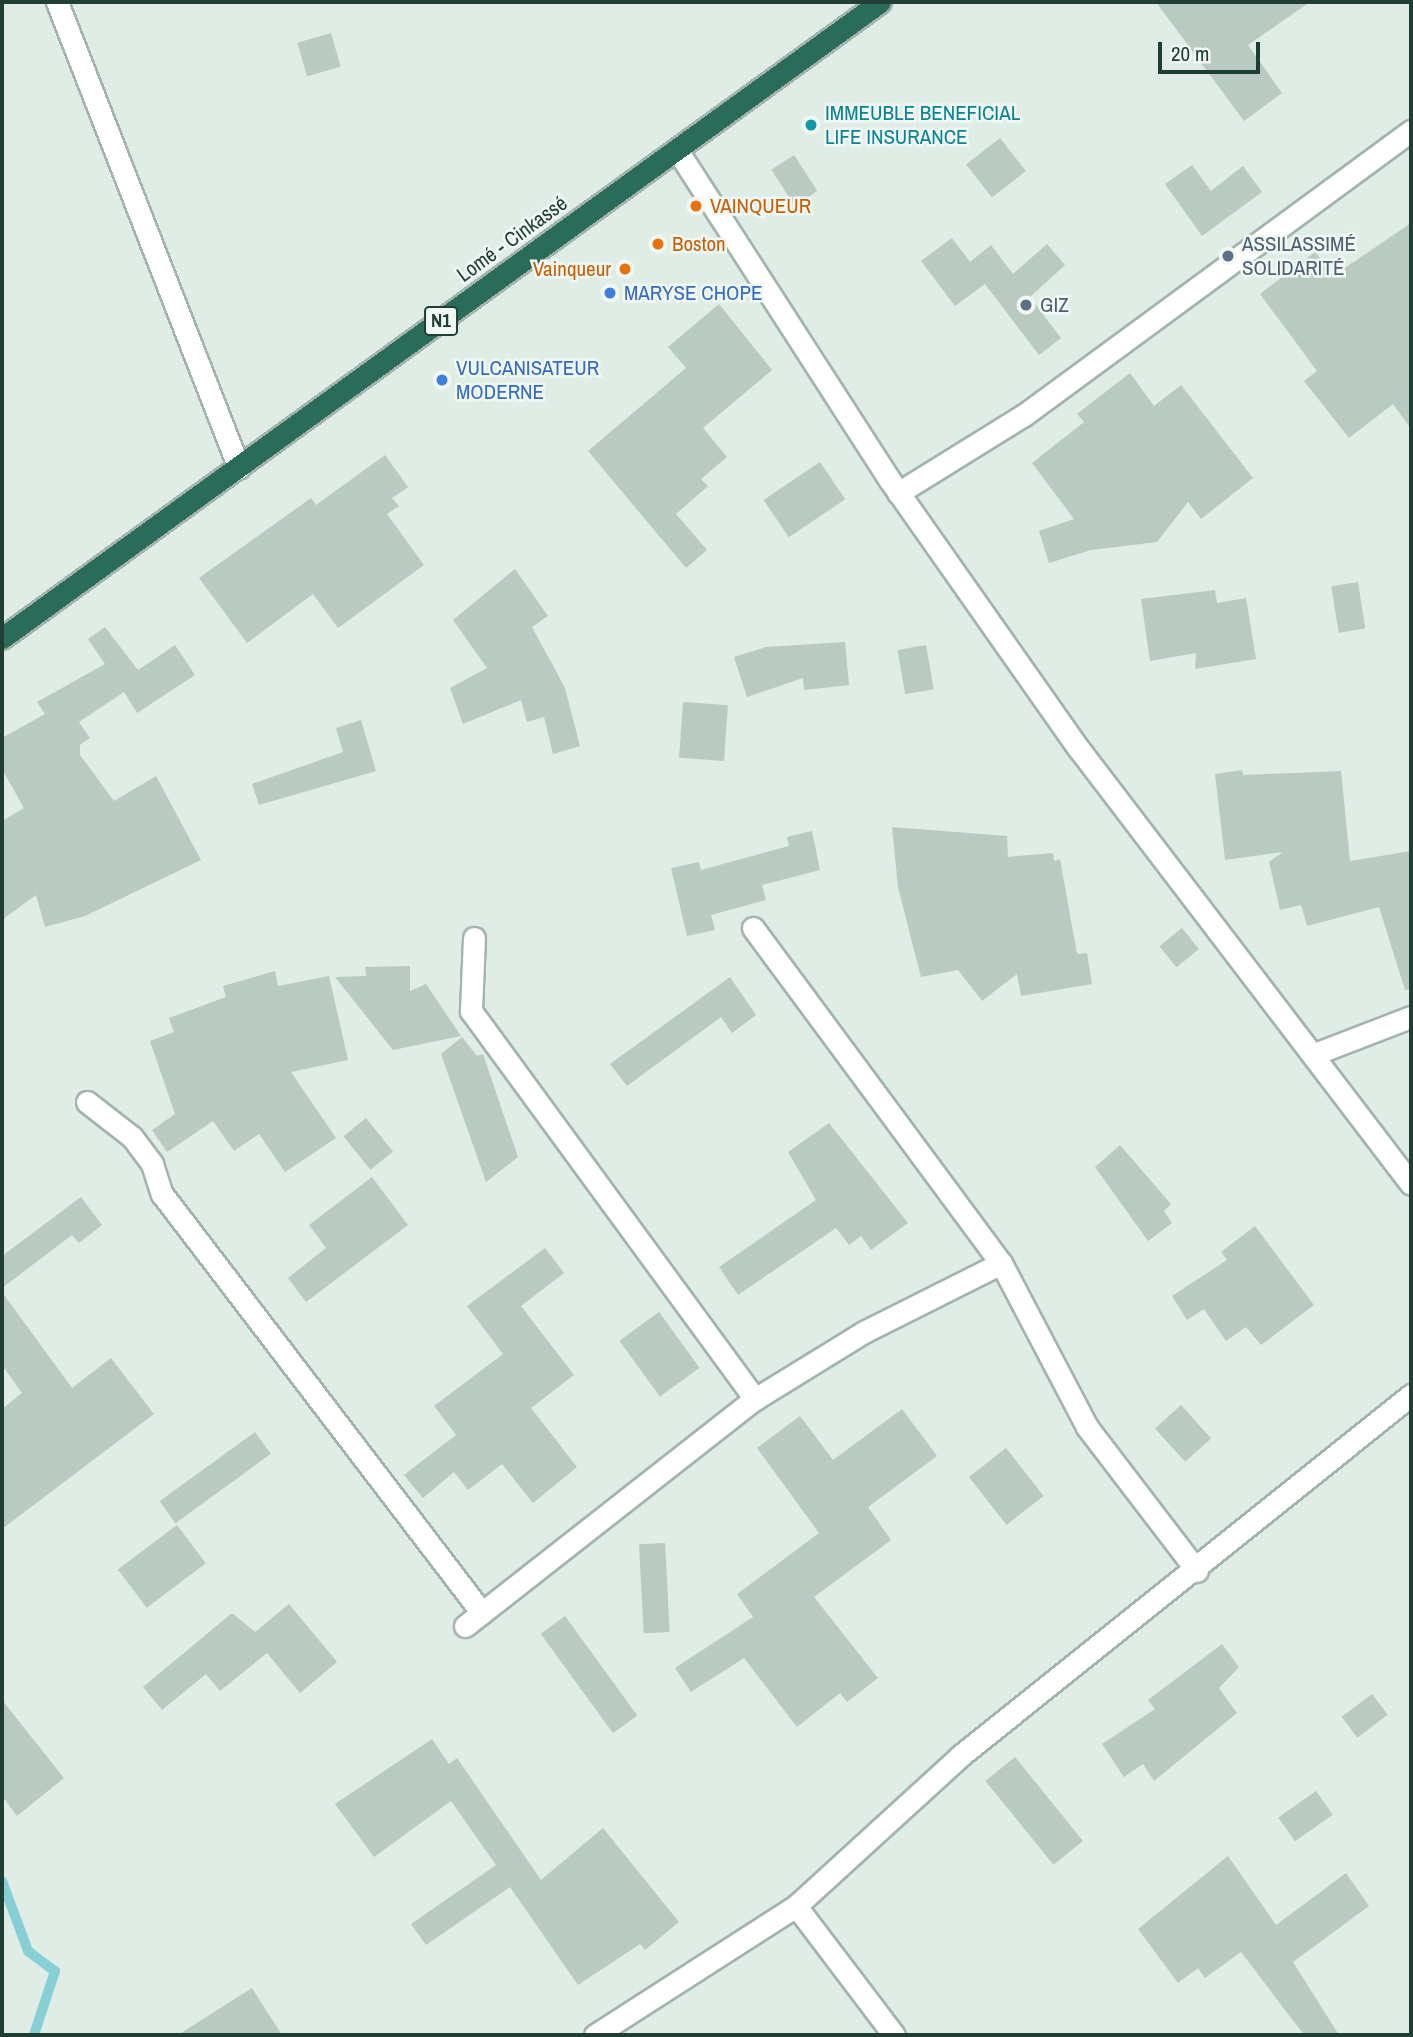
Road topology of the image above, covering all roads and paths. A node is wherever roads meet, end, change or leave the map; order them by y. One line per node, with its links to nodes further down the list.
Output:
1 (57, 2): 5 (street)
2 (880, 2): 4 (highway, Lomé - Cinkassé / N1)
3 (1411, 131): 6 (street)
4 (677, 150): 5 (highway, Lomé - Cinkassé / N1); 6 (street)
5 (239, 468): 7 (highway, Lomé - Cinkassé / N1)
6 (898, 493): 11 (street)
7 (2, 638)
8 (753, 928): 14 (street)
9 (474, 938): 16 (street)
10 (1411, 1017): 11 (street)
11 (1317, 1053): 13 (street)
12 (87, 1102): 16 (street)
13 (1411, 1184)
14 (1001, 1263): 16 (street); 17 (street)
15 (1411, 1395): 17 (street)
16 (755, 1399)
17 (1197, 1572): 18 (street)
18 (796, 1906): 19 (street); 20 (street)
19 (595, 2035)
20 (894, 2035)

